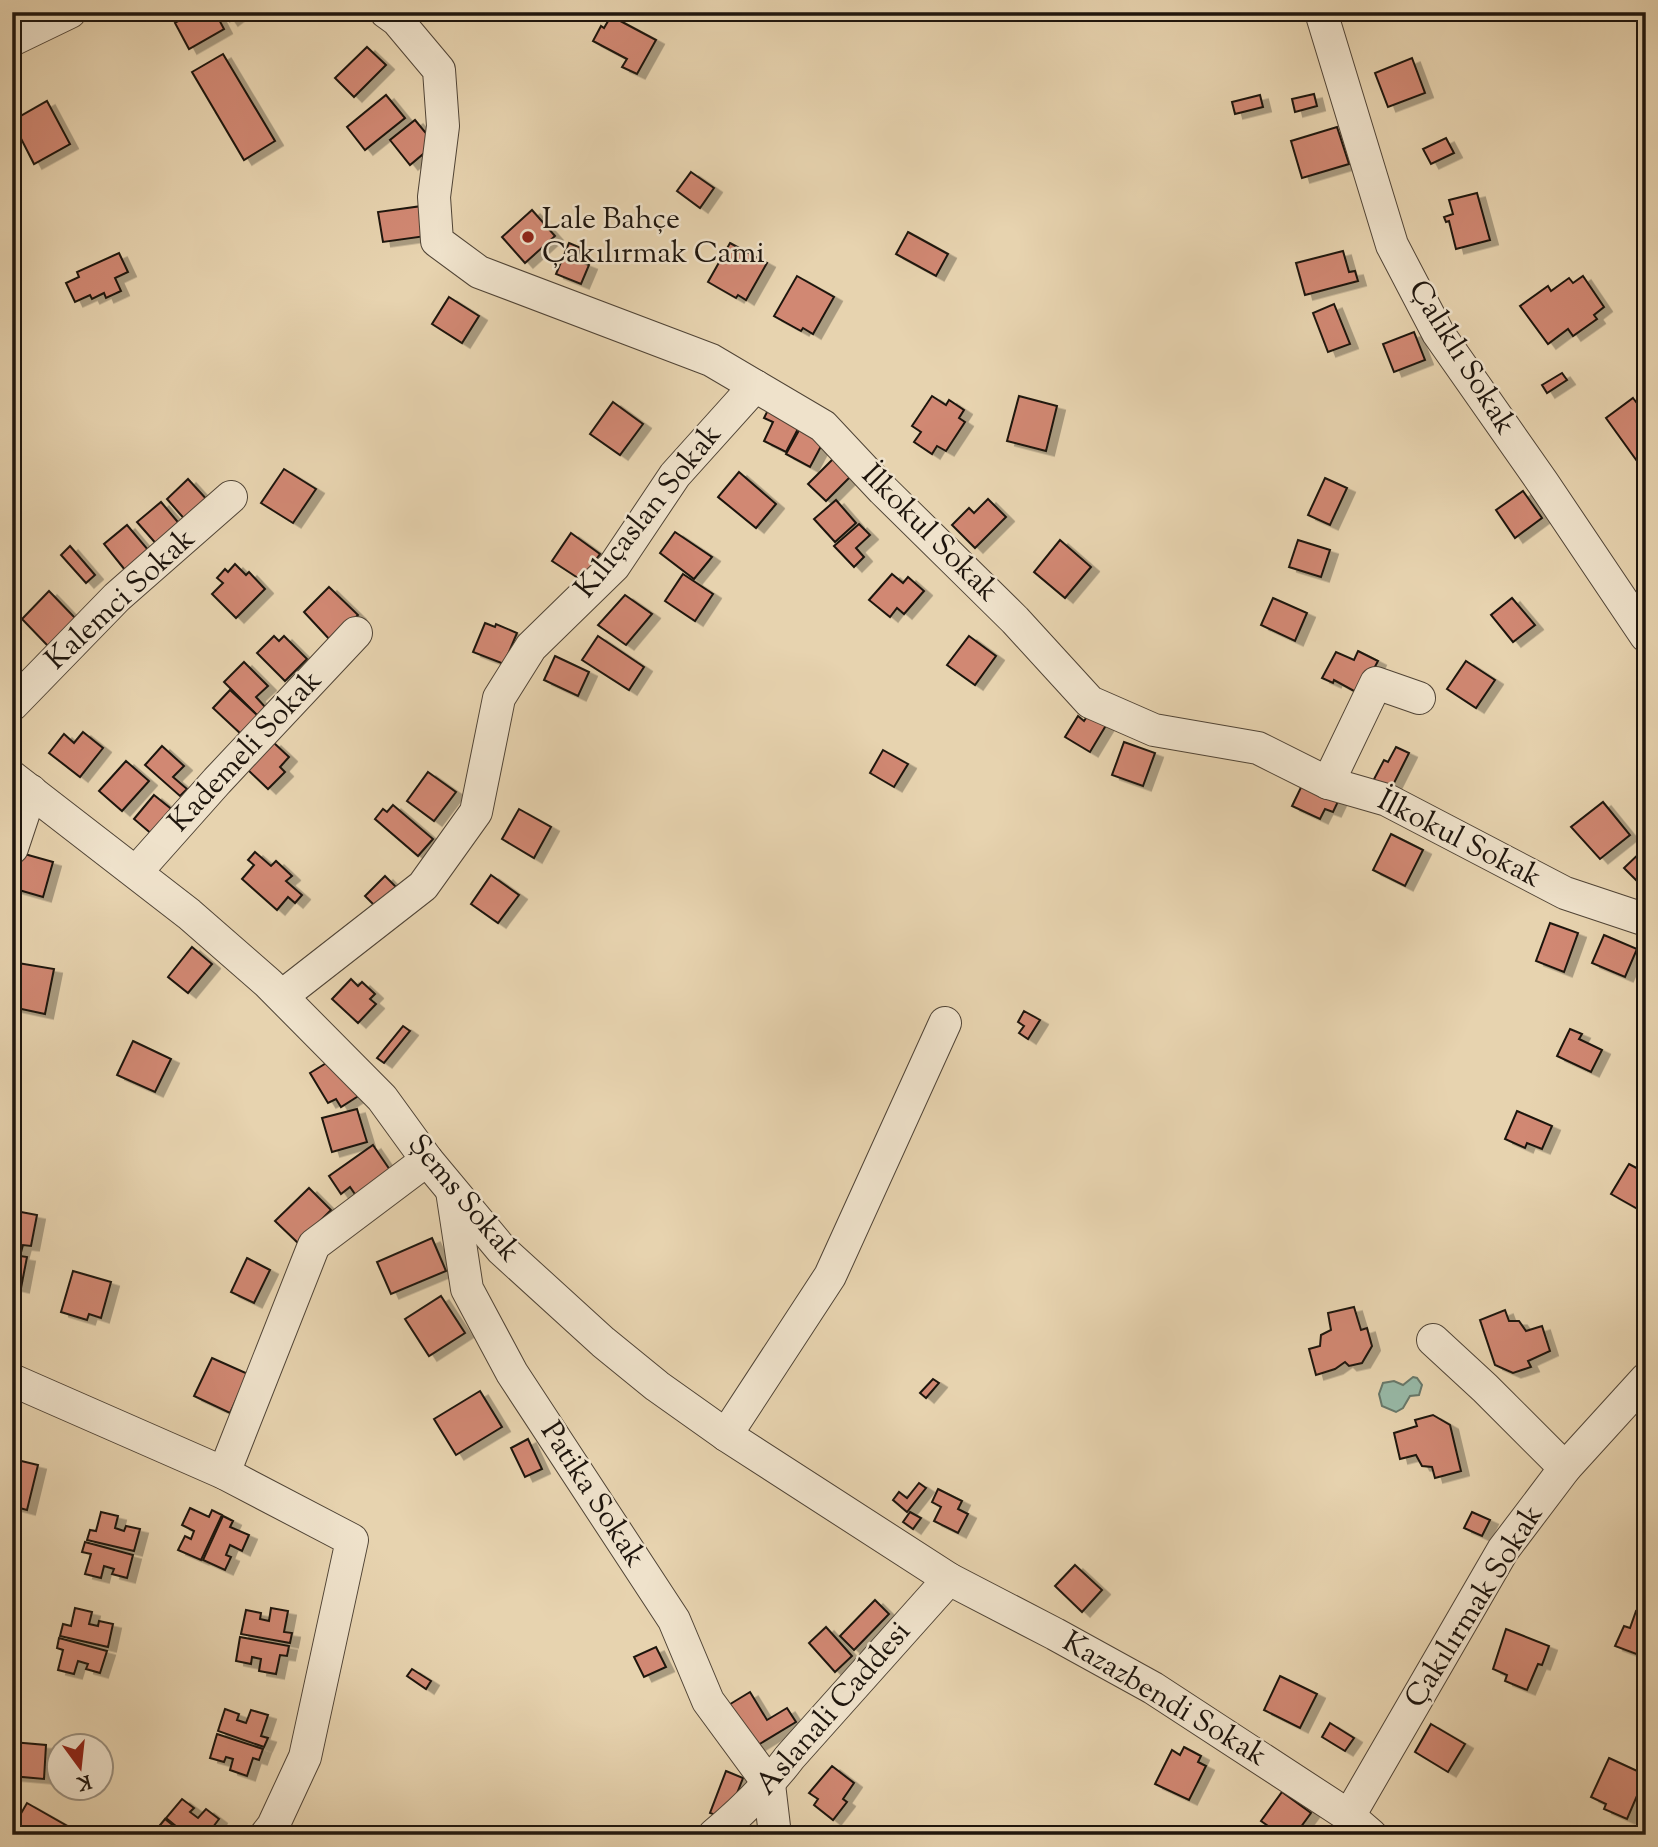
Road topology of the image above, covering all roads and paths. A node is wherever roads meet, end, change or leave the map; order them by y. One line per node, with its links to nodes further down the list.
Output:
1 (70, 12): 4 (street)
2 (386, 12): 5 (street, İlkokul Sokak)
3 (1321, 12): 8 (street, Çalıklı Sokak)
4 (12, 40)
5 (755, 386): 11 (street, İlkokul Sokak); 16 (street, Kılıçaslan Sokak)
6 (231, 498): 10 (street, Kalemci Sokak)
7 (356, 633): 14 (street, Kademeli Sokak)
8 (1646, 636)
9 (1419, 698): 11 (street)
10 (12, 705)
11 (1328, 783): 15 (street, İlkokul Sokak)
12 (22, 784): 13 (street); 14 (street, Şems Sokak)
13 (12, 848)
14 (136, 872): 16 (street, Şems Sokak)
15 (1646, 920)
16 (282, 996): 18 (street, Şems Sokak)
17 (945, 1023): 23 (street)
18 (427, 1160): 19 (street, Şems Sokak); 25 (street)
19 (452, 1190): 23 (street, Şems Sokak); 27 (street, Patika Sokak)
20 (1433, 1340): 24 (street)
21 (1646, 1379): 24 (street, Çakılırmak Sokak)
22 (12, 1380): 25 (street)
23 (726, 1434): 26 (street, Şems Sokak)
24 (1564, 1468): 28 (street, Çakılırmak Sokak)
25 (224, 1473): 29 (street)
26 (949, 1579): 27 (street, Aslanali Caddesi); 28 (street, Kazazbendi Sokak)
27 (769, 1784): 30 (street, Aslanali Caddesi); 31 (street)
28 (1360, 1826)
29 (266, 1835)
30 (714, 1835)
31 (775, 1835)

